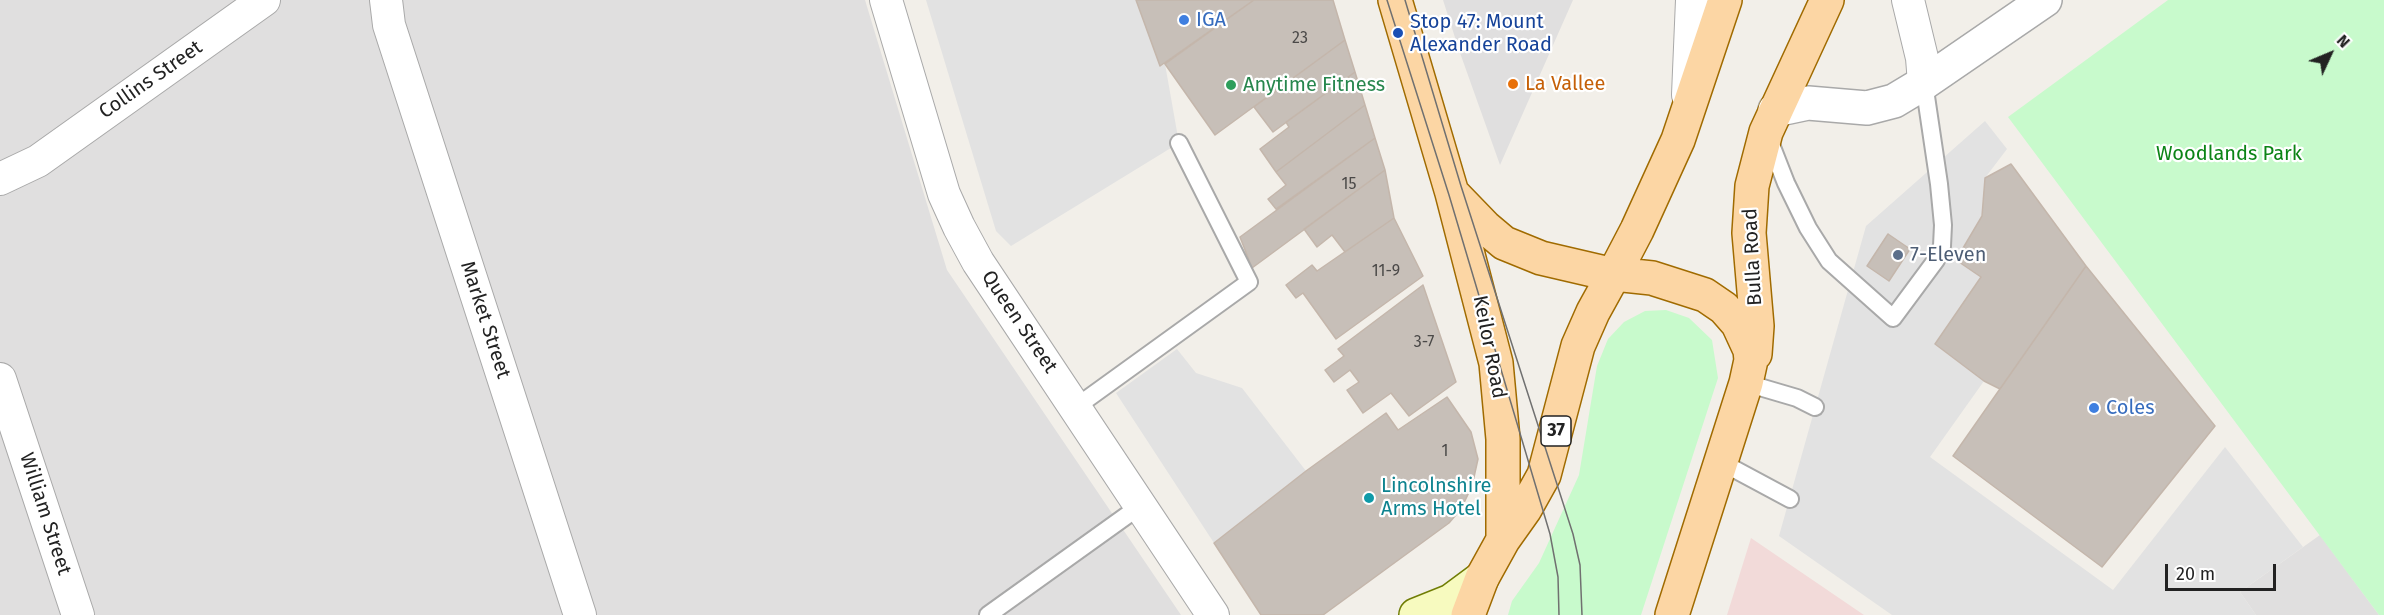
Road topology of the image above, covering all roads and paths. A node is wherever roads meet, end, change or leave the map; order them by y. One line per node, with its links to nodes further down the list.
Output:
1 (264, 0): 14 (street, Collins Street)
2 (886, 0): 22 (street, Queen Street)
3 (1395, 0): 16 (main road, Keilor Road)
4 (1692, 0): 11 (street)
5 (1725, 0): 11 (main road, 37)
6 (1827, 0): 12 (main road, Bulla Road)
7 (1908, 0): 10 (street)
8 (2045, 0): 10 (street)
9 (383, 8): 29 (street, Market Street)
10 (1924, 83): 12 (street); 12 (lane)
11 (1688, 111): 18 (main road, 37)
12 (1770, 121): 20 (main road, Bulla Road)
13 (1179, 143): 22 (lane)
14 (38, 161): 15 (street, Collins Street); 17 (street, Collins Street)
15 (0, 179)
16 (1452, 193): 18 (main road, Keilor Road); 26 (main road, Keilor Road)
17 (0, 201)
18 (1614, 275): 20 (main road, Keilor Road); 26 (main road, 37)
19 (0, 379): 28 (street, William Street)
20 (1746, 383): 21 (lane); 23 (main road)
21 (1815, 406)
22 (1076, 407): 25 (street, Queen Street)
23 (1721, 462): 24 (lane); 34 (main road)
24 (1790, 499)
25 (1140, 506): 30 (lane); 31 (street, Queen Street)
26 (1503, 540): 27 (main road, 37)
27 (1482, 578): 32 (main road, 37); 33 (main road, 37)
28 (78, 615)
29 (580, 615)
30 (988, 615)
31 (1213, 615)
32 (1416, 615)
33 (1468, 615)
34 (1671, 615)

